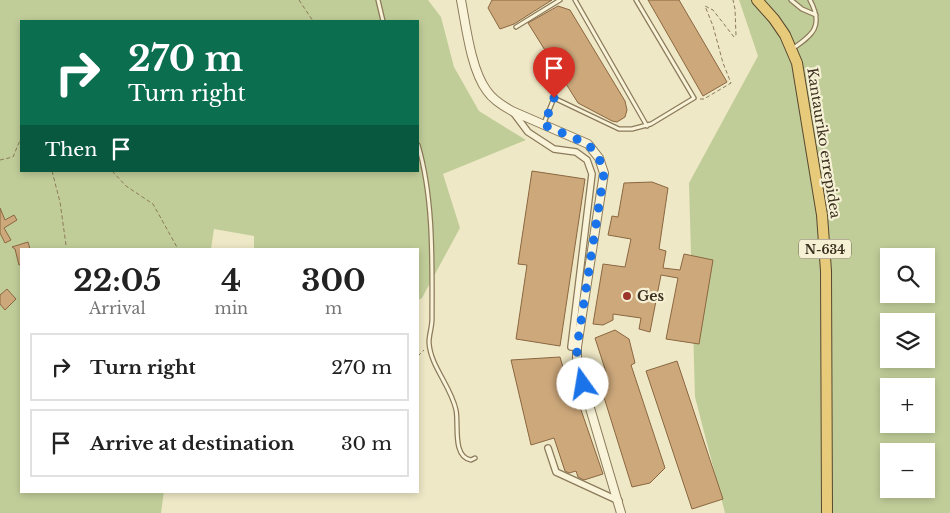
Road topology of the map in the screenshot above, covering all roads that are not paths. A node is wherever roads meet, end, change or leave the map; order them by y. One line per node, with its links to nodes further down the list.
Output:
1 (378, 0): 10 (lane)
2 (461, 0): 13 (street)
3 (560, 0): 11 (lane)
4 (574, 0): 15 (lane)
5 (636, 0): 15 (lane)
6 (757, 0): 12 (highway, Kantauriko errepidea / N-634)
7 (791, 0): 9 (lane)
8 (810, 0): 9 (lane)
9 (816, 16): 12 (lane)
10 (383, 20)
11 (516, 27)
12 (792, 49): 22 (highway, Kantauriko errepidea / N-634)
13 (512, 111): 14 (street); 17 (street)
14 (544, 125): 15 (lane); 17 (street)
15 (647, 126)
16 (419, 149): 19 (lane)
17 (577, 347): 20 (street)
18 (548, 448): 20 (street)
19 (475, 458)
20 (619, 501): 21 (street)
21 (621, 513)
22 (827, 513)

